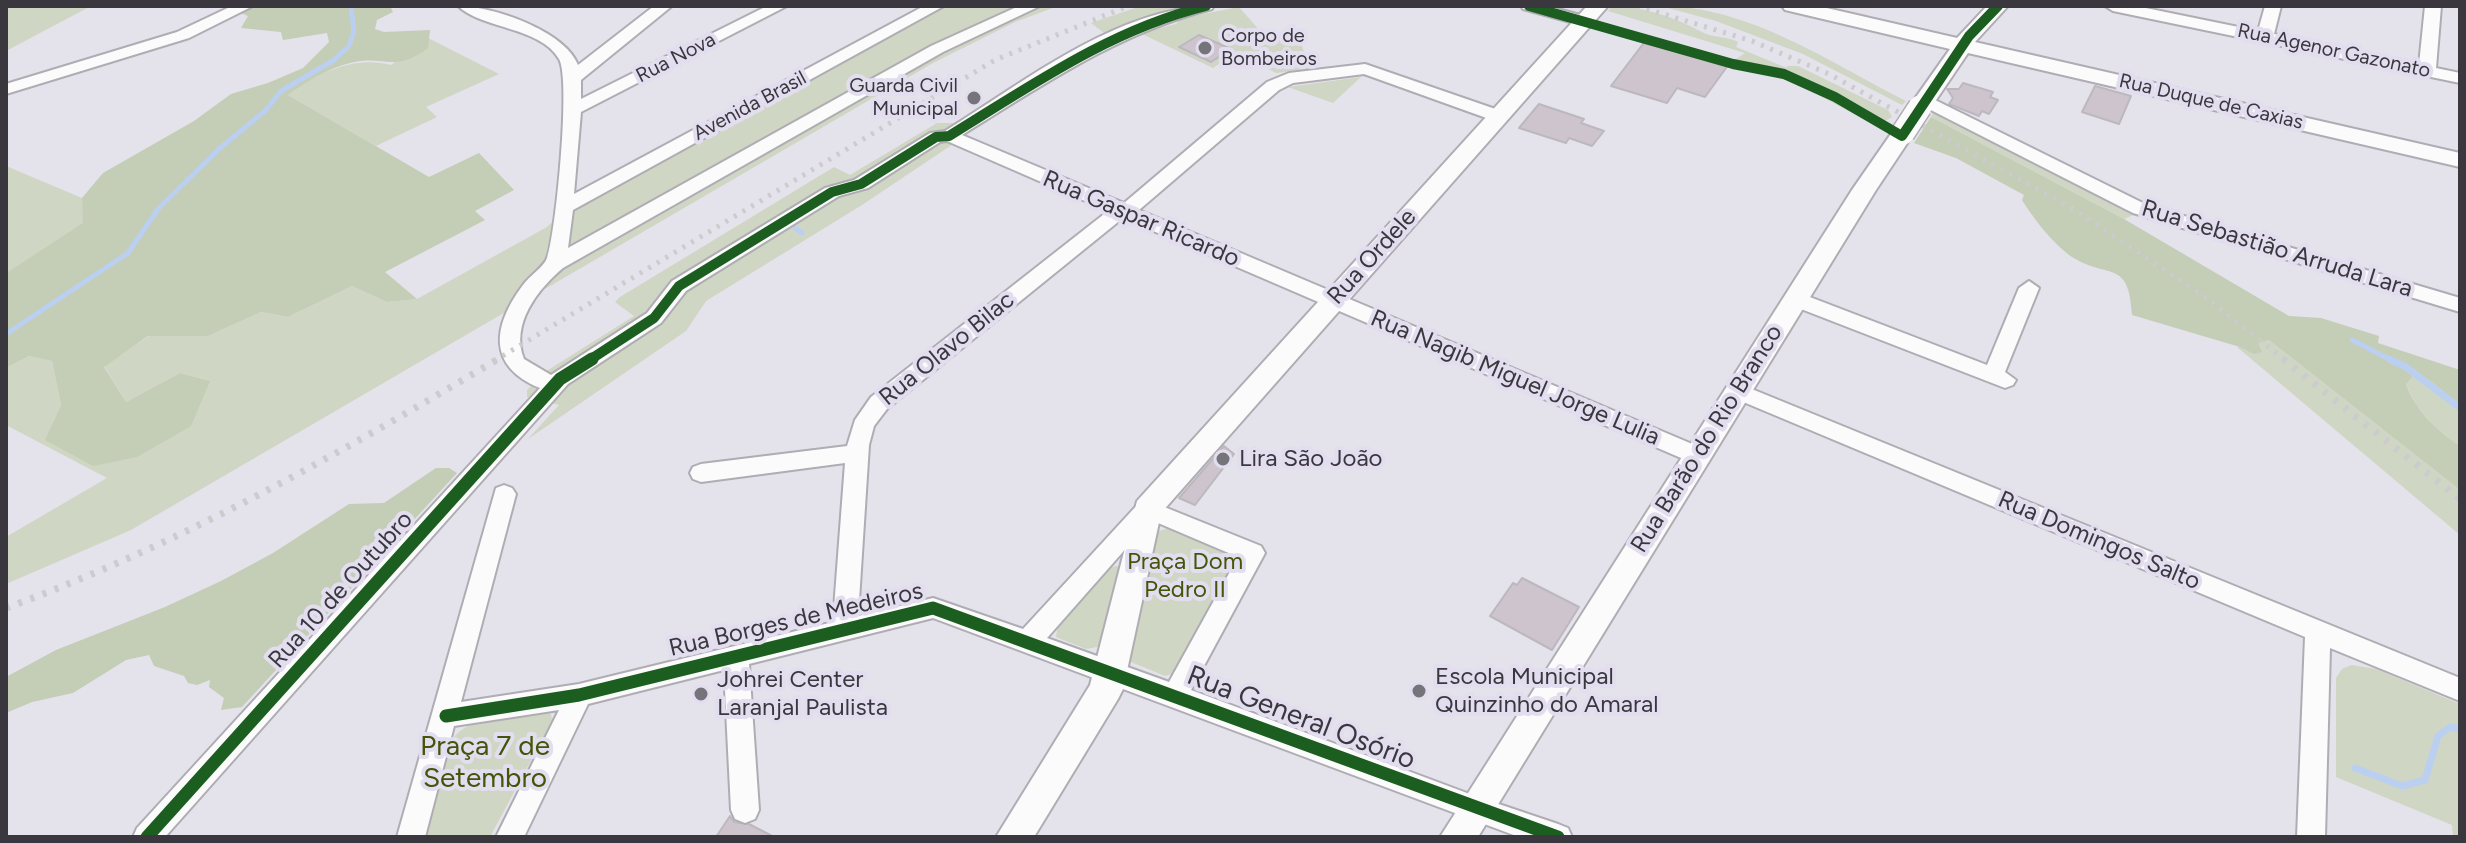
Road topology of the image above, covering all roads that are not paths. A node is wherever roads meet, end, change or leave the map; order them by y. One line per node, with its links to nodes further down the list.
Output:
1 (245, 6): 21 (street)
2 (466, 6): 19 (street)
3 (664, 6): 19 (street)
4 (779, 6): 23 (street, Rua Nova)
5 (936, 6): 27 (street, Avenida Brasil)
6 (1032, 6): 29 (street)
7 (1206, 6): 25 (street, Rua 10 de Outubro)
8 (1529, 6): 15 (street)
9 (1792, 6): 17 (main road, Rua Duque de Caxias)
10 (1983, 6): 17 (main road)
11 (1998, 6): 17 (main road)
12 (2113, 6): 16 (street, Rua Agenor Gazonato)
13 (2433, 6): 18 (street)
14 (2270, 7): 16 (street)
15 (1593, 12): 24 (main road, Rua Ordele)
16 (2265, 36): 18 (street, Rua Agenor Gazonato)
17 (1966, 41): 22 (main road, Rua Barão do Rio Branco); 26 (main road, Rua Duque de Caxias)
18 (2427, 71): 20 (street, Rua Agenor Gazonato)
19 (573, 78): 23 (street)
20 (2460, 78)
21 (6, 89)
22 (1922, 104): 31 (main road, Rua Barão do Rio Branco, bridge); 33 (street, Rua Sebastião Arruda Lara)
23 (572, 110): 27 (street)
24 (1498, 116): 28 (street, Rua Olavo Bilac); 32 (main road, Rua Ordele)
25 (949, 136): 28 (street, Rua Gaspar Ricardo); 34 (street, Rua 10 de Outubro)
26 (2460, 160)
27 (564, 207): 29 (street)
28 (1123, 211): 32 (street, Rua Gaspar Ricardo); 36 (street, Rua Olavo Bilac)
29 (556, 263): 34 (street)
30 (2029, 288): 31 (street)
31 (1795, 299): 35 (main road, Rua Barão do Rio Branco)
32 (1333, 301): 37 (street, Rua Nagib Miguel Jorge Lulia); 40 (main road, Rua Ordele)
33 (2460, 305)
34 (561, 379): 52 (street, Rua 10 de Outubro)
35 (1737, 391): 37 (main road, Rua Barão do Rio Branco); 42 (street, Rua Domingos Salto)
36 (857, 453): 38 (street); 41 (street, Rua Olavo Bilac)
37 (1696, 455): 50 (main road, Rua Barão do Rio Branco)
38 (701, 473)
39 (504, 494): 49 (street)
40 (1147, 509): 43 (street); 45 (main road); 48 (street)
41 (845, 629): 43 (street, Rua Borges de Medeiros); 44 (street, Rua Borges de Medeiros)
42 (2318, 632): 46 (street, Rua Domingos Salto); 58 (street)
43 (1028, 641): 45 (street, Rua Borges de Medeiros)
44 (736, 656): 47 (street, Rua Borges de Medeiros); 51 (street)
45 (1110, 671): 48 (street, Rua General Osório); 55 (main road)
46 (2460, 690)
47 (579, 695): 49 (street); 54 (street)
48 (1175, 695): 50 (street, Rua General Osório)
49 (446, 716): 53 (street)
50 (1475, 809): 56 (main road, Rua Barão do Rio Branco); 57 (street, Rua General Osório)
51 (745, 810)
52 (147, 837)
53 (411, 837)
54 (510, 837)
55 (1014, 837)
56 (1458, 837)
57 (1558, 837)
58 (2311, 837)

